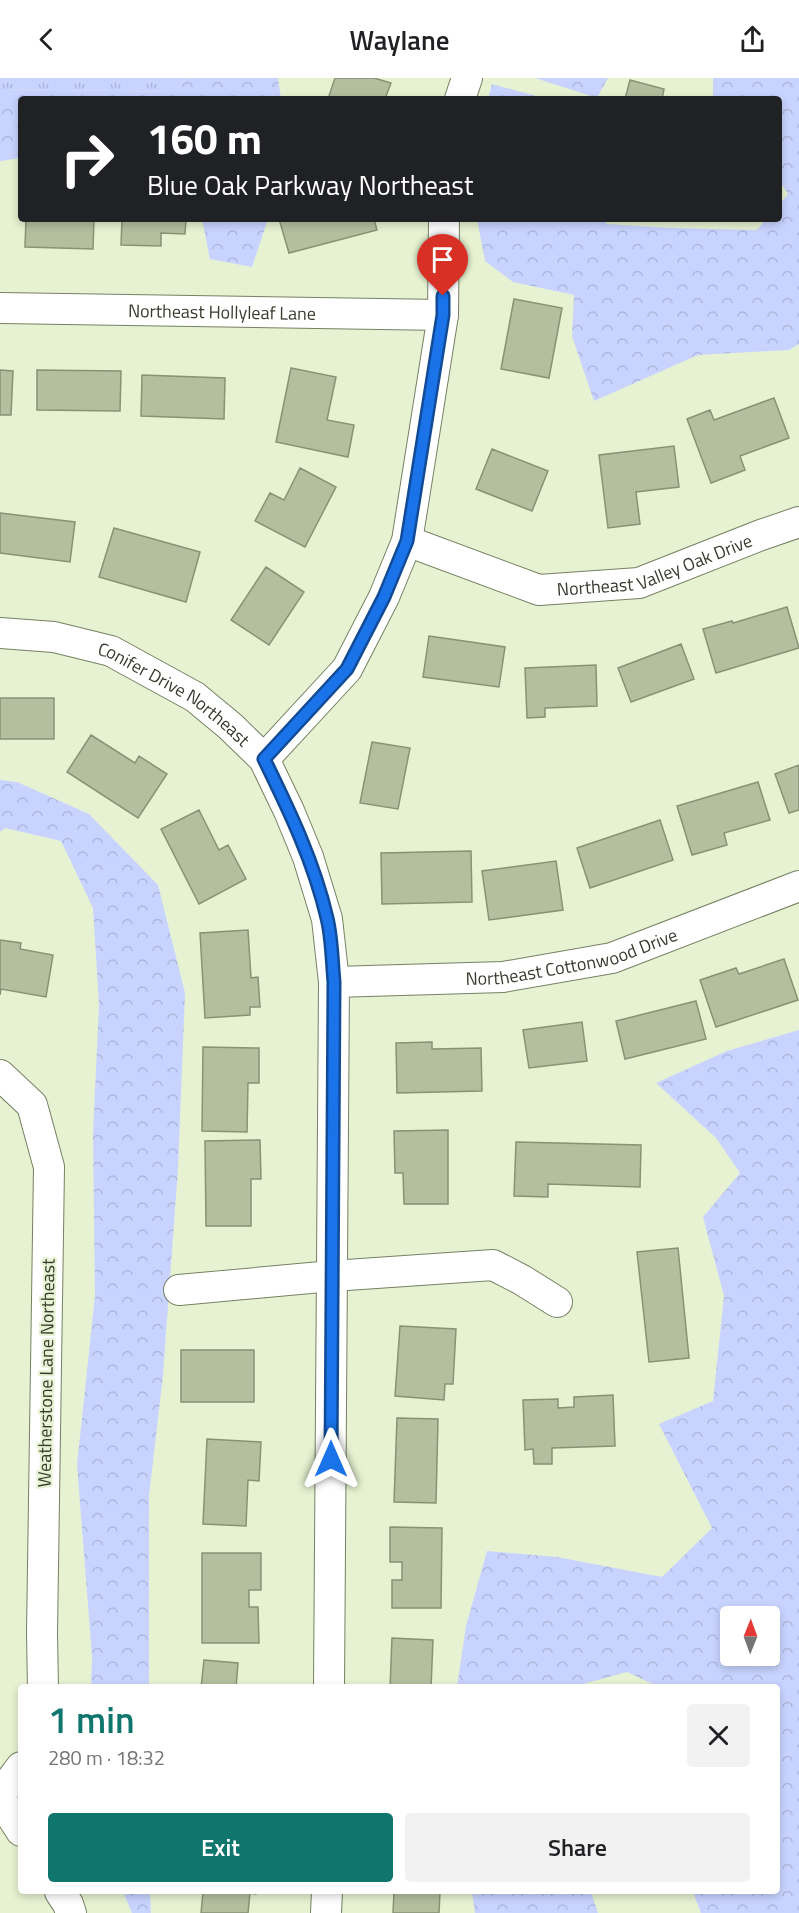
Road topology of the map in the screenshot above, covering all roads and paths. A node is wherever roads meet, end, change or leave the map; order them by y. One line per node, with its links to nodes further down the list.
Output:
1 (467, 78): 2 (street)
2 (461, 96)
3 (444, 222): 5 (street)
4 (0, 308): 5 (street, Northeast Hollyleaf Lane)
5 (443, 315): 7 (street)
6 (799, 522): 7 (street, Northeast Valley Oak Drive)
7 (407, 541): 9 (street)
8 (0, 633): 9 (street, Conifer Drive Northeast)
9 (264, 759): 11 (street, Conifer Drive Northeast)
10 (799, 886): 11 (street, Northeast Cottonwood Drive)
11 (334, 982): 13 (street, Conifer Drive Northeast)
12 (0, 1075): 16 (street, Weatherstone Lane Northeast)
13 (332, 1276): 14 (street); 15 (street); 17 (street, Conifer Drive Northeast)
14 (179, 1290)
15 (557, 1302)
16 (42, 1684)
17 (329, 1684)
18 (18, 1771): 19 (street)
19 (0, 1796): 20 (street)
20 (18, 1826)
21 (61, 1894): 23 (street)
22 (327, 1894): 24 (street)
23 (71, 1913)
24 (326, 1913)

